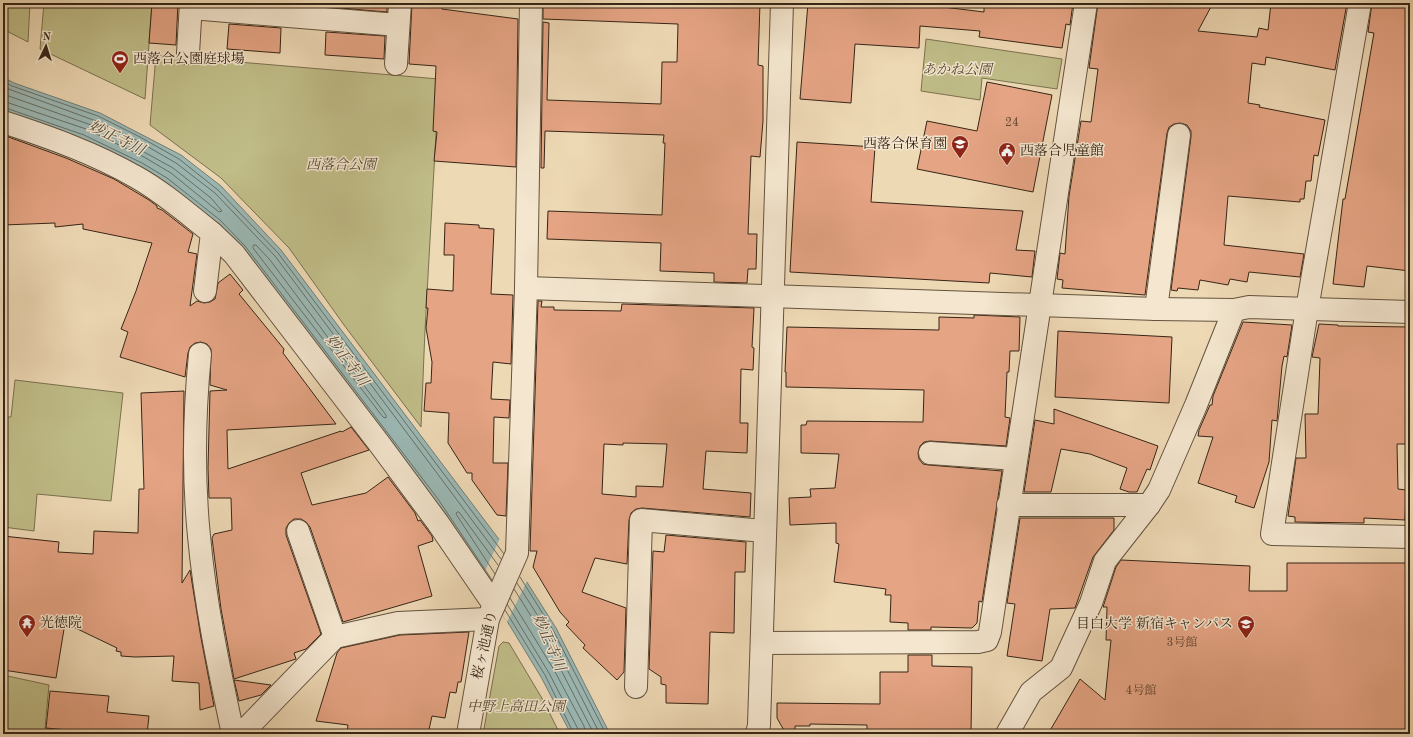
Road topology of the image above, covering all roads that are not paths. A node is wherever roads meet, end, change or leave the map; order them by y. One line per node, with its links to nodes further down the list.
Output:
1 (400, 3): 7 (street)
2 (531, 3): 13 (street, 桜ヶ池通り)
3 (782, 3): 15 (street)
4 (1086, 3): 16 (street)
5 (1360, 3): 18 (street)
6 (191, 5): 7 (street); 8 (street)
7 (398, 25): 9 (street)
8 (188, 53)
9 (396, 64)
10 (3, 122): 12 (street)
11 (1179, 135): 17 (street)
12 (212, 233): 14 (street); 29 (street)
13 (526, 288): 15 (street); 29 (street, 桜ヶ池通り)
14 (205, 291)
15 (773, 297): 16 (street); 27 (street)
16 (1038, 305): 17 (street); 23 (street)
17 (1156, 309): 19 (street)
18 (1307, 309): 19 (street); 20 (street); 28 (street)
19 (1234, 310): 25 (street)
20 (1410, 312)
21 (200, 354): 33 (street)
22 (930, 453): 23 (street)
23 (1016, 459): 24 (street)
24 (1008, 505): 25 (street); 31 (street)
25 (1149, 505): 37 (street)
26 (298, 530): 30 (street)
27 (764, 531): 31 (street); 32 (street)
28 (1410, 537)
29 (493, 609): 30 (street); 35 (street, 桜ヶ池通り)
30 (335, 637): 34 (street)
31 (763, 643): 36 (street)
32 (636, 687)
33 (233, 734)
34 (241, 734)
35 (468, 734)
36 (757, 734)
37 (1007, 734)

